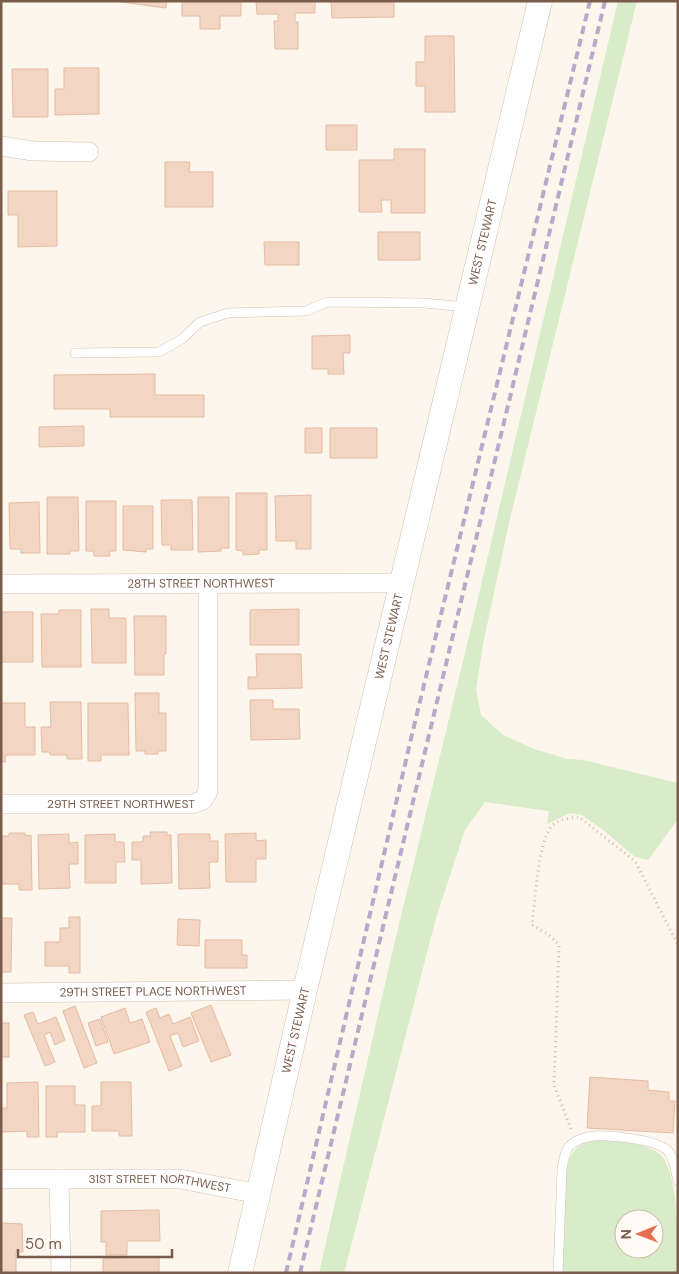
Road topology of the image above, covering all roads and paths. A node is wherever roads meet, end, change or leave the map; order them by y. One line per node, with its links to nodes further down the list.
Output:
1 (540, 1): 4 (street, WEST STEWART)
2 (1, 146): 3 (street)
3 (89, 152)
4 (468, 307): 5 (lane); 6 (street, WEST STEWART)
5 (75, 353)
6 (402, 583): 8 (street, 28TH STREET NORTHWEST); 11 (street, WEST STEWART)
7 (1, 584): 8 (street, 28TH STREET NORTHWEST)
8 (208, 584): 9 (street, 29TH STREET NORTHWEST)
9 (1, 804)
10 (678, 945): 13 (path)
11 (305, 990): 12 (street, 29TH STREET PLACE NORTHWEST); 17 (street, WEST STEWART)
12 (1, 993)
13 (576, 1141): 16 (lane); 20 (lane)
14 (59, 1178): 15 (street); 17 (street, 31ST STREET NORTHWEST); 18 (street)
15 (1, 1180)
16 (678, 1181)
17 (259, 1194): 19 (street, WEST STEWART)
18 (61, 1273)
19 (240, 1273)
20 (558, 1273)

